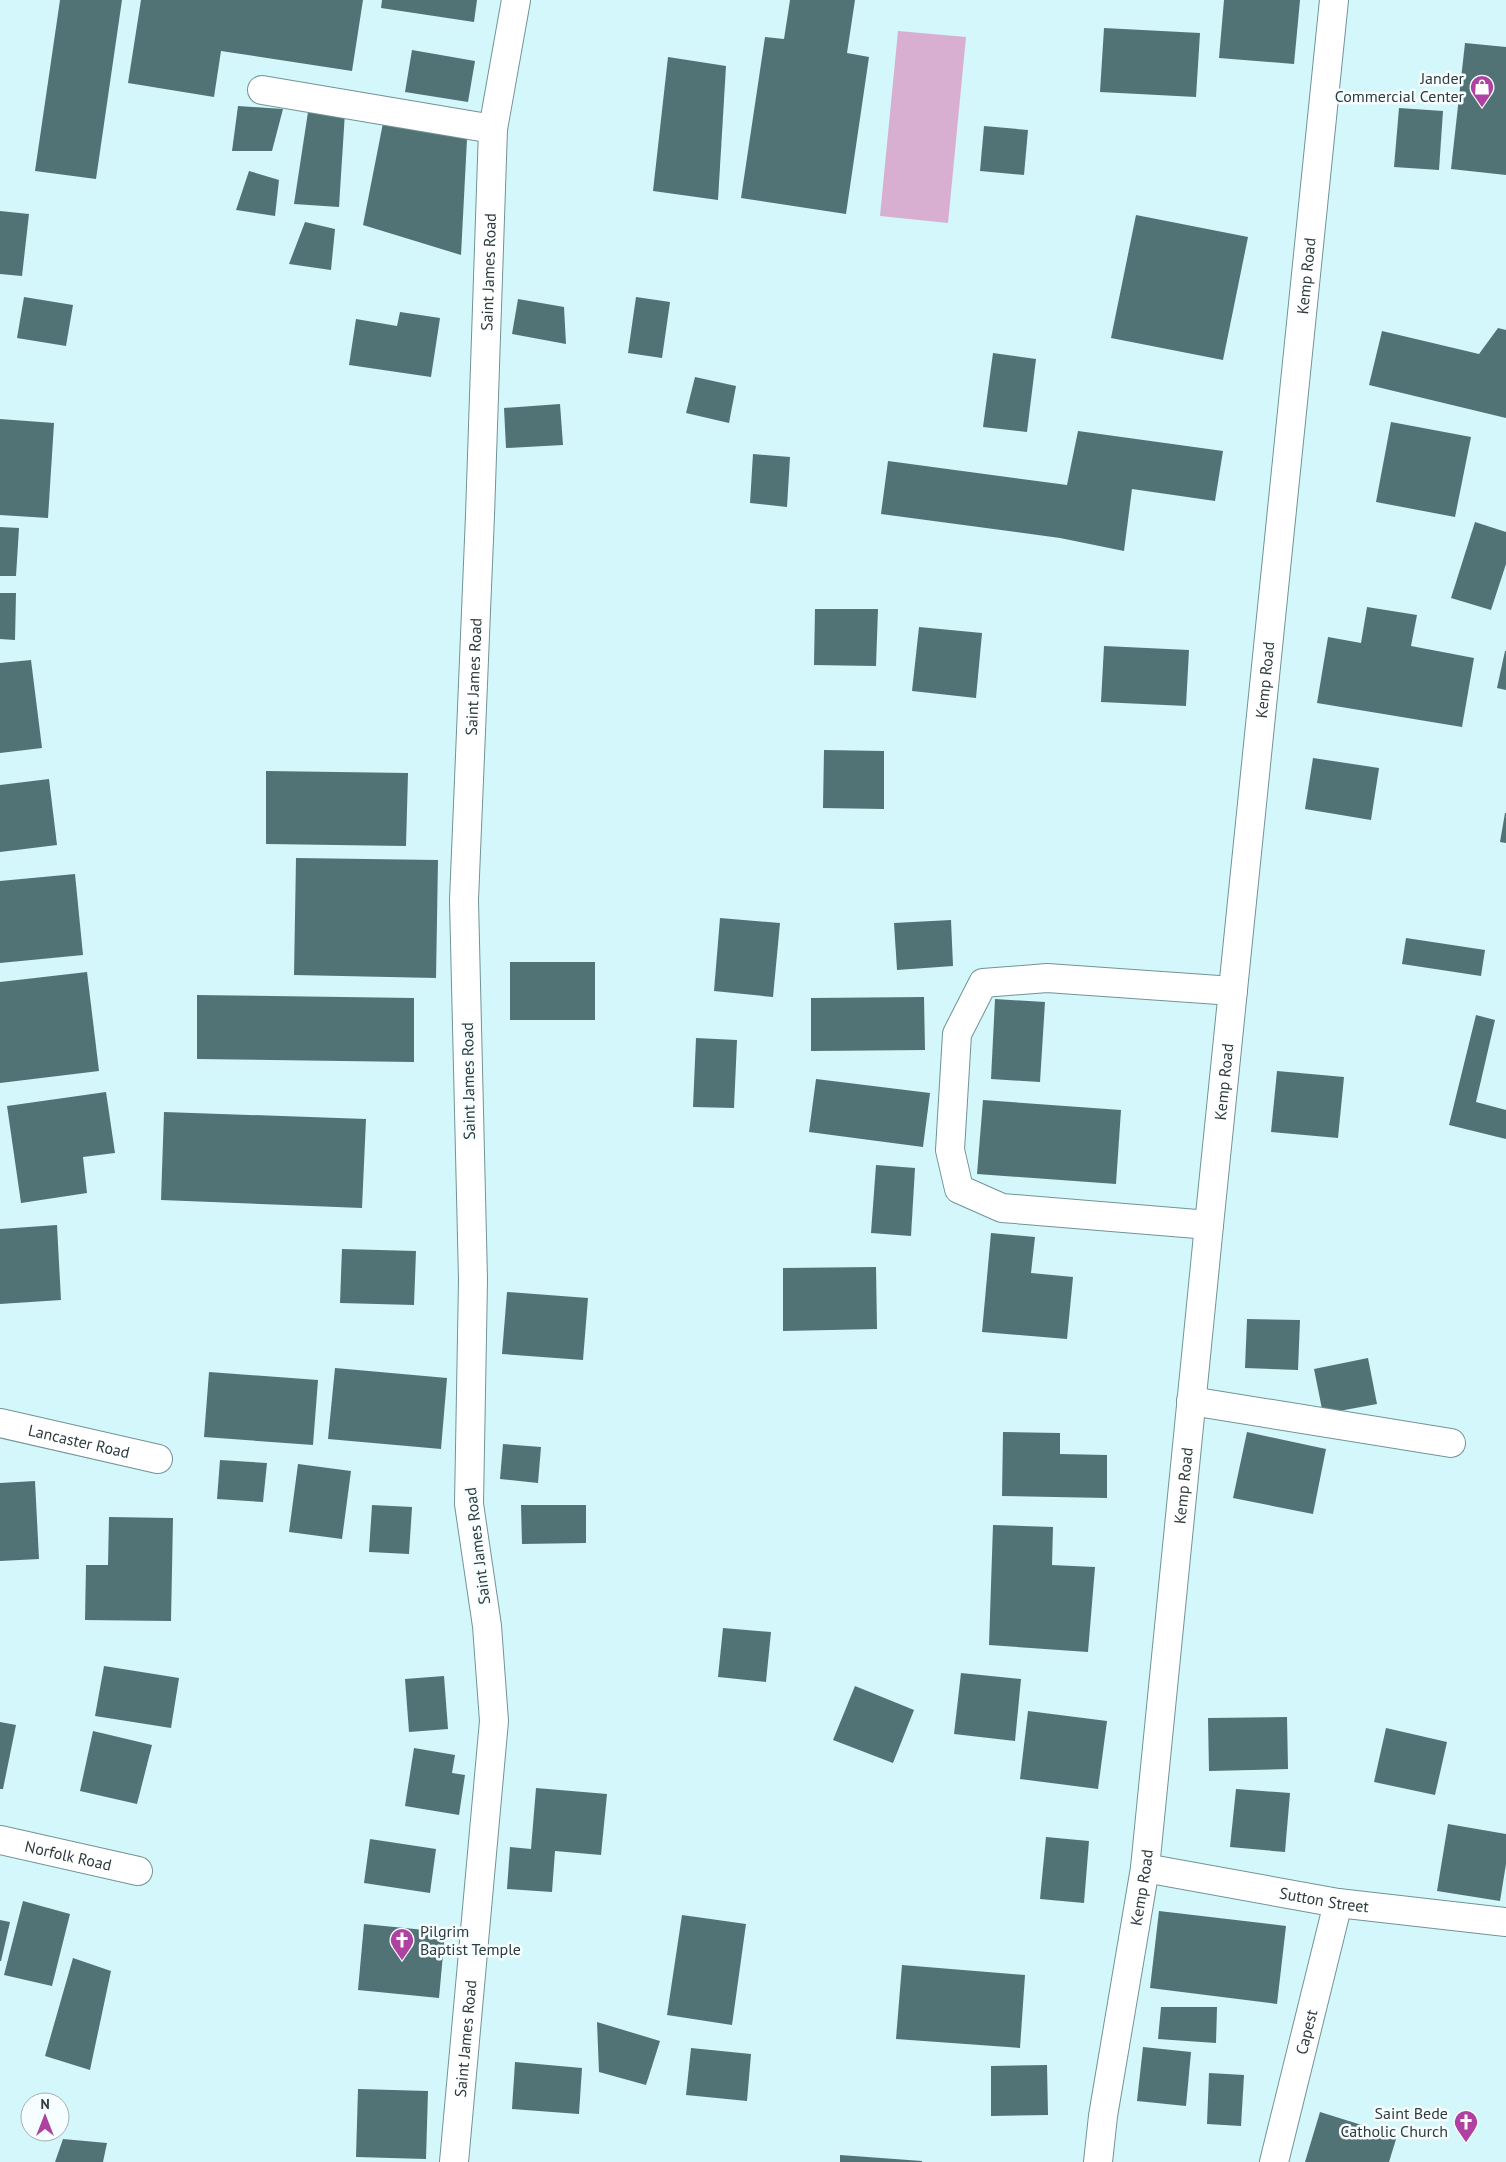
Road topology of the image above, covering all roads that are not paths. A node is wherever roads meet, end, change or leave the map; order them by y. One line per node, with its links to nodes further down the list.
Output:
1 (516, 0): 4 (street, Saint James Road)
2 (1334, 0): 5 (street, Kemp Road)
3 (262, 90): 4 (street)
4 (493, 129): 16 (street, Saint James Road)
5 (1233, 991): 6 (street, Kemp Road); 6 (street)
6 (1209, 1225): 7 (street, Kemp Road)
7 (1191, 1400): 9 (street); 12 (street, Kemp Road)
8 (0, 1423): 10 (street, Lancaster Road)
9 (1451, 1444)
10 (158, 1459)
11 (0, 1840): 13 (street, Norfolk Road)
12 (1145, 1868): 14 (street, Sutton Street); 17 (street, Kemp Road)
13 (138, 1871)
14 (1338, 1903): 15 (street, Sutton Street); 18 (street, Capest)
15 (1506, 1922)
16 (454, 2162)
17 (1098, 2162)
18 (1274, 2162)

